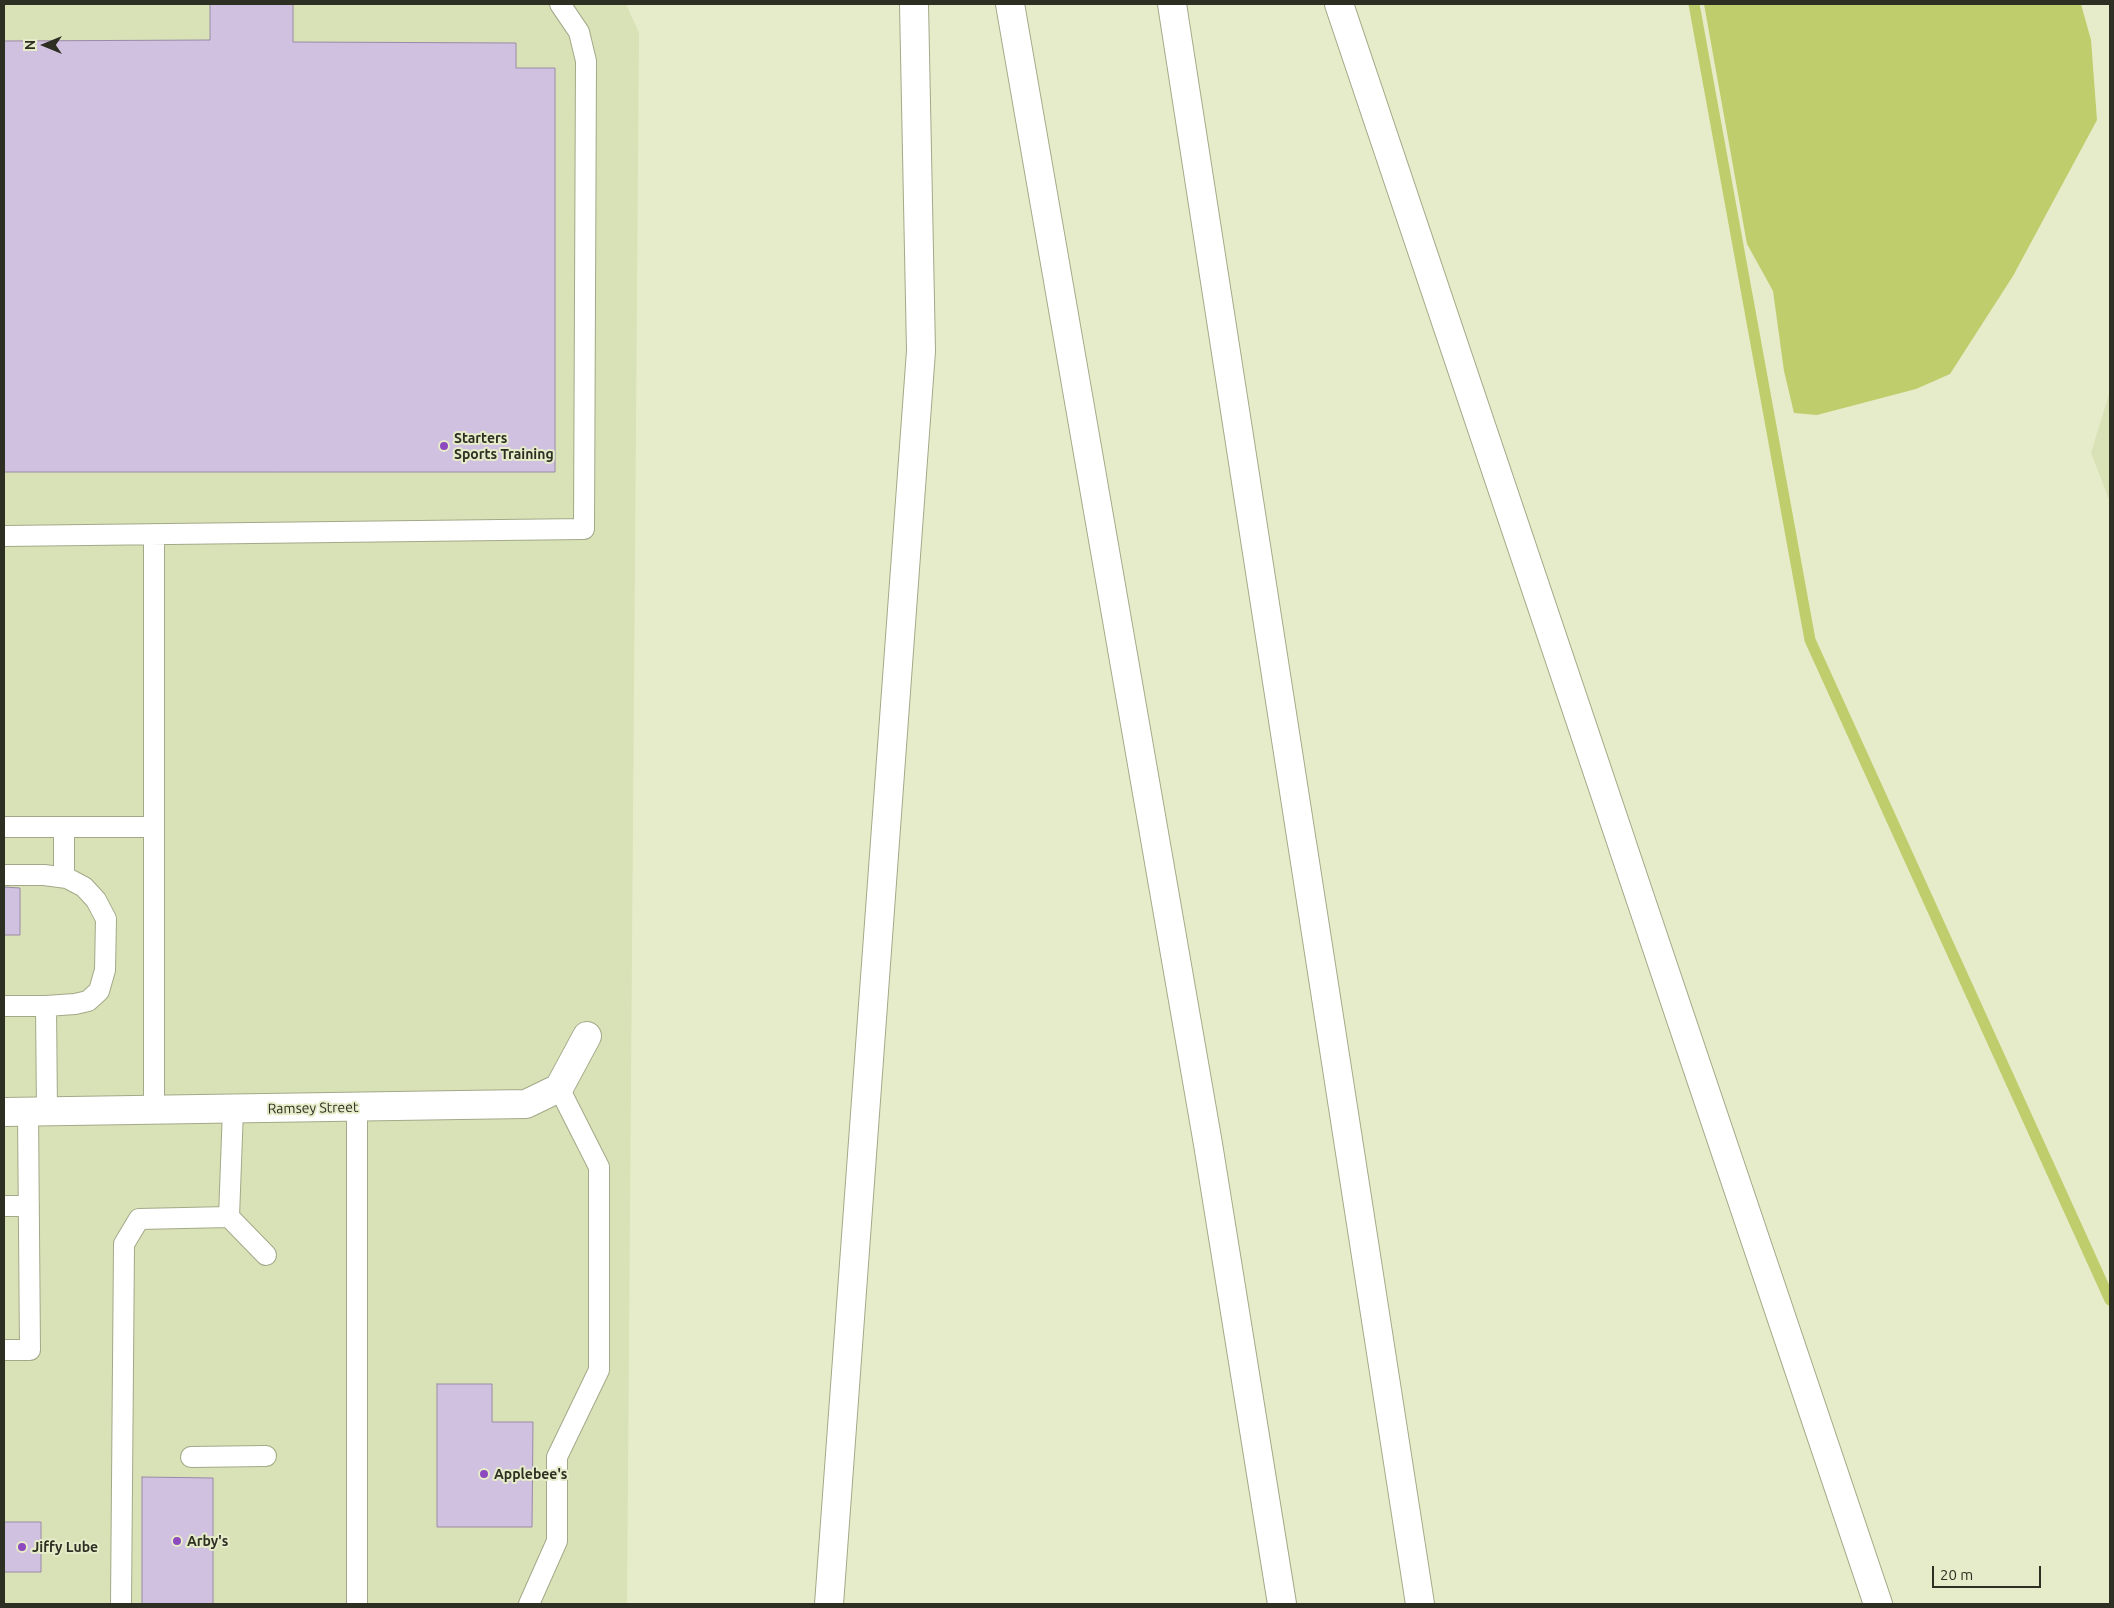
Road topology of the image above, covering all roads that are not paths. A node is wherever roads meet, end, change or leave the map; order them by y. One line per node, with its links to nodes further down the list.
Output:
1 (560, 4): 6 (lane)
2 (914, 4): 31 (main road)
3 (1010, 4): 32 (main road)
4 (1172, 4): 33 (main road)
5 (1339, 4): 34 (main road)
6 (154, 534): 7 (lane); 10 (lane)
7 (4, 536)
8 (4, 827): 9 (lane)
9 (64, 827): 10 (lane); 12 (lane)
10 (154, 827): 19 (lane)
11 (4, 875): 12 (lane)
12 (64, 877): 14 (lane)
13 (4, 1006): 14 (lane)
14 (46, 1006): 20 (lane)
15 (587, 1036): 16 (main road)
16 (559, 1088): 17 (main road, Ramsey Street); 30 (lane)
17 (357, 1108): 18 (main road, Ramsey Street); 29 (lane)
18 (233, 1109): 19 (main road, Ramsey Street); 23 (lane)
19 (154, 1110): 20 (main road, Ramsey Street)
20 (26, 1111): 22 (lane)
21 (4, 1206): 22 (lane)
22 (29, 1206): 25 (lane)
23 (229, 1217): 24 (lane); 28 (lane)
24 (266, 1255)
25 (4, 1350)
26 (266, 1456): 27 (lane)
27 (191, 1457)
28 (121, 1604)
29 (357, 1604)
30 (529, 1604)
31 (829, 1604)
32 (1282, 1604)
33 (1420, 1604)
34 (1878, 1604)

